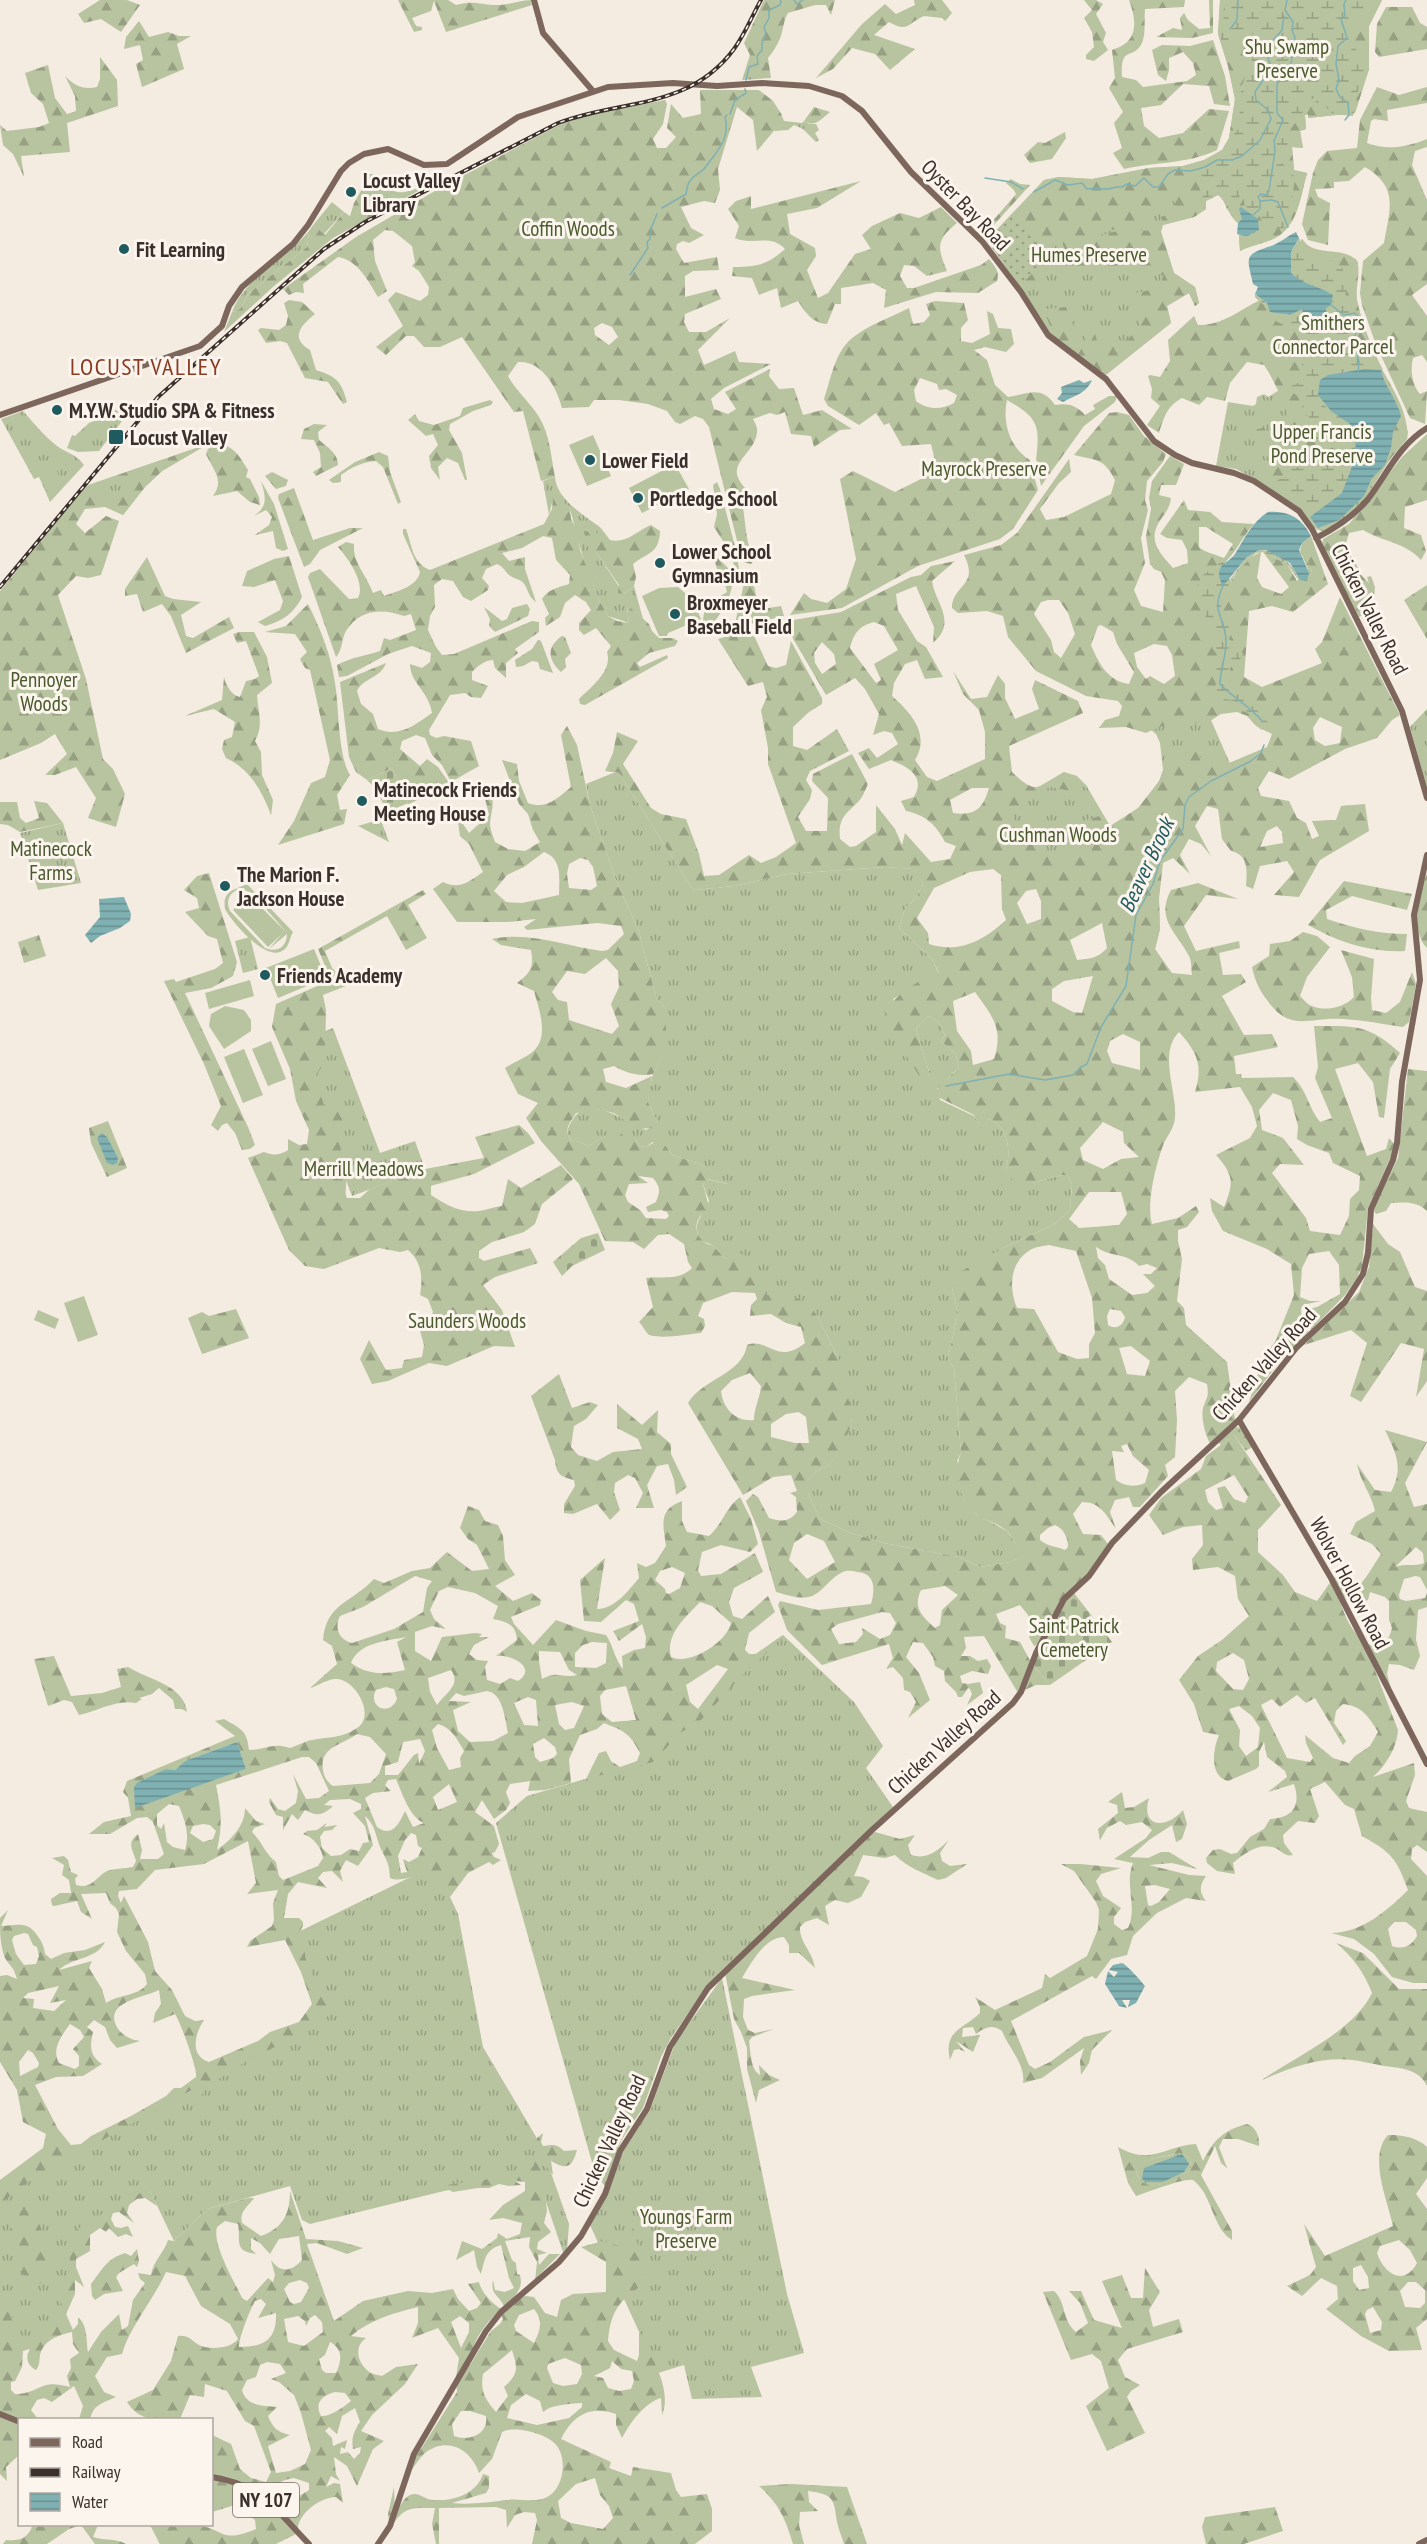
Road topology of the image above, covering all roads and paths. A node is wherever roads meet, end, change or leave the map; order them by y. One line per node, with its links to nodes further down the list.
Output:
1 (534, 0): 2 (main road)
2 (584, 82): 3 (main road); 4 (main road)
3 (608, 87): 4 (main road, Oyster Bay Road); 7 (main road, Oyster Bay Road)
4 (592, 90): 5 (main road, Oyster Bay Road)
5 (0, 415)
6 (1427, 428): 8 (main road)
7 (1312, 529): 8 (main road, Oyster Bay Road); 9 (main road, Oyster Bay Road)
8 (1324, 534): 9 (main road); 10 (main road)
9 (1316, 538): 10 (main road, Chicken Valley Road)
10 (1320, 548): 11 (main road, Chicken Valley Road)
11 (1427, 798)
12 (1427, 855): 13 (main road, Chicken Valley Road)
13 (1239, 1420): 14 (main road, Wolver Hollow Road); 20 (main road, Chicken Valley Road)
14 (1427, 1764)
15 (0, 2414): 16 (main road)
16 (18, 2421)
17 (213, 2477): 19 (main road, NY 107)
18 (1427, 2540): 21 (main road)
19 (309, 2544)
20 (378, 2544)
21 (1419, 2544)

